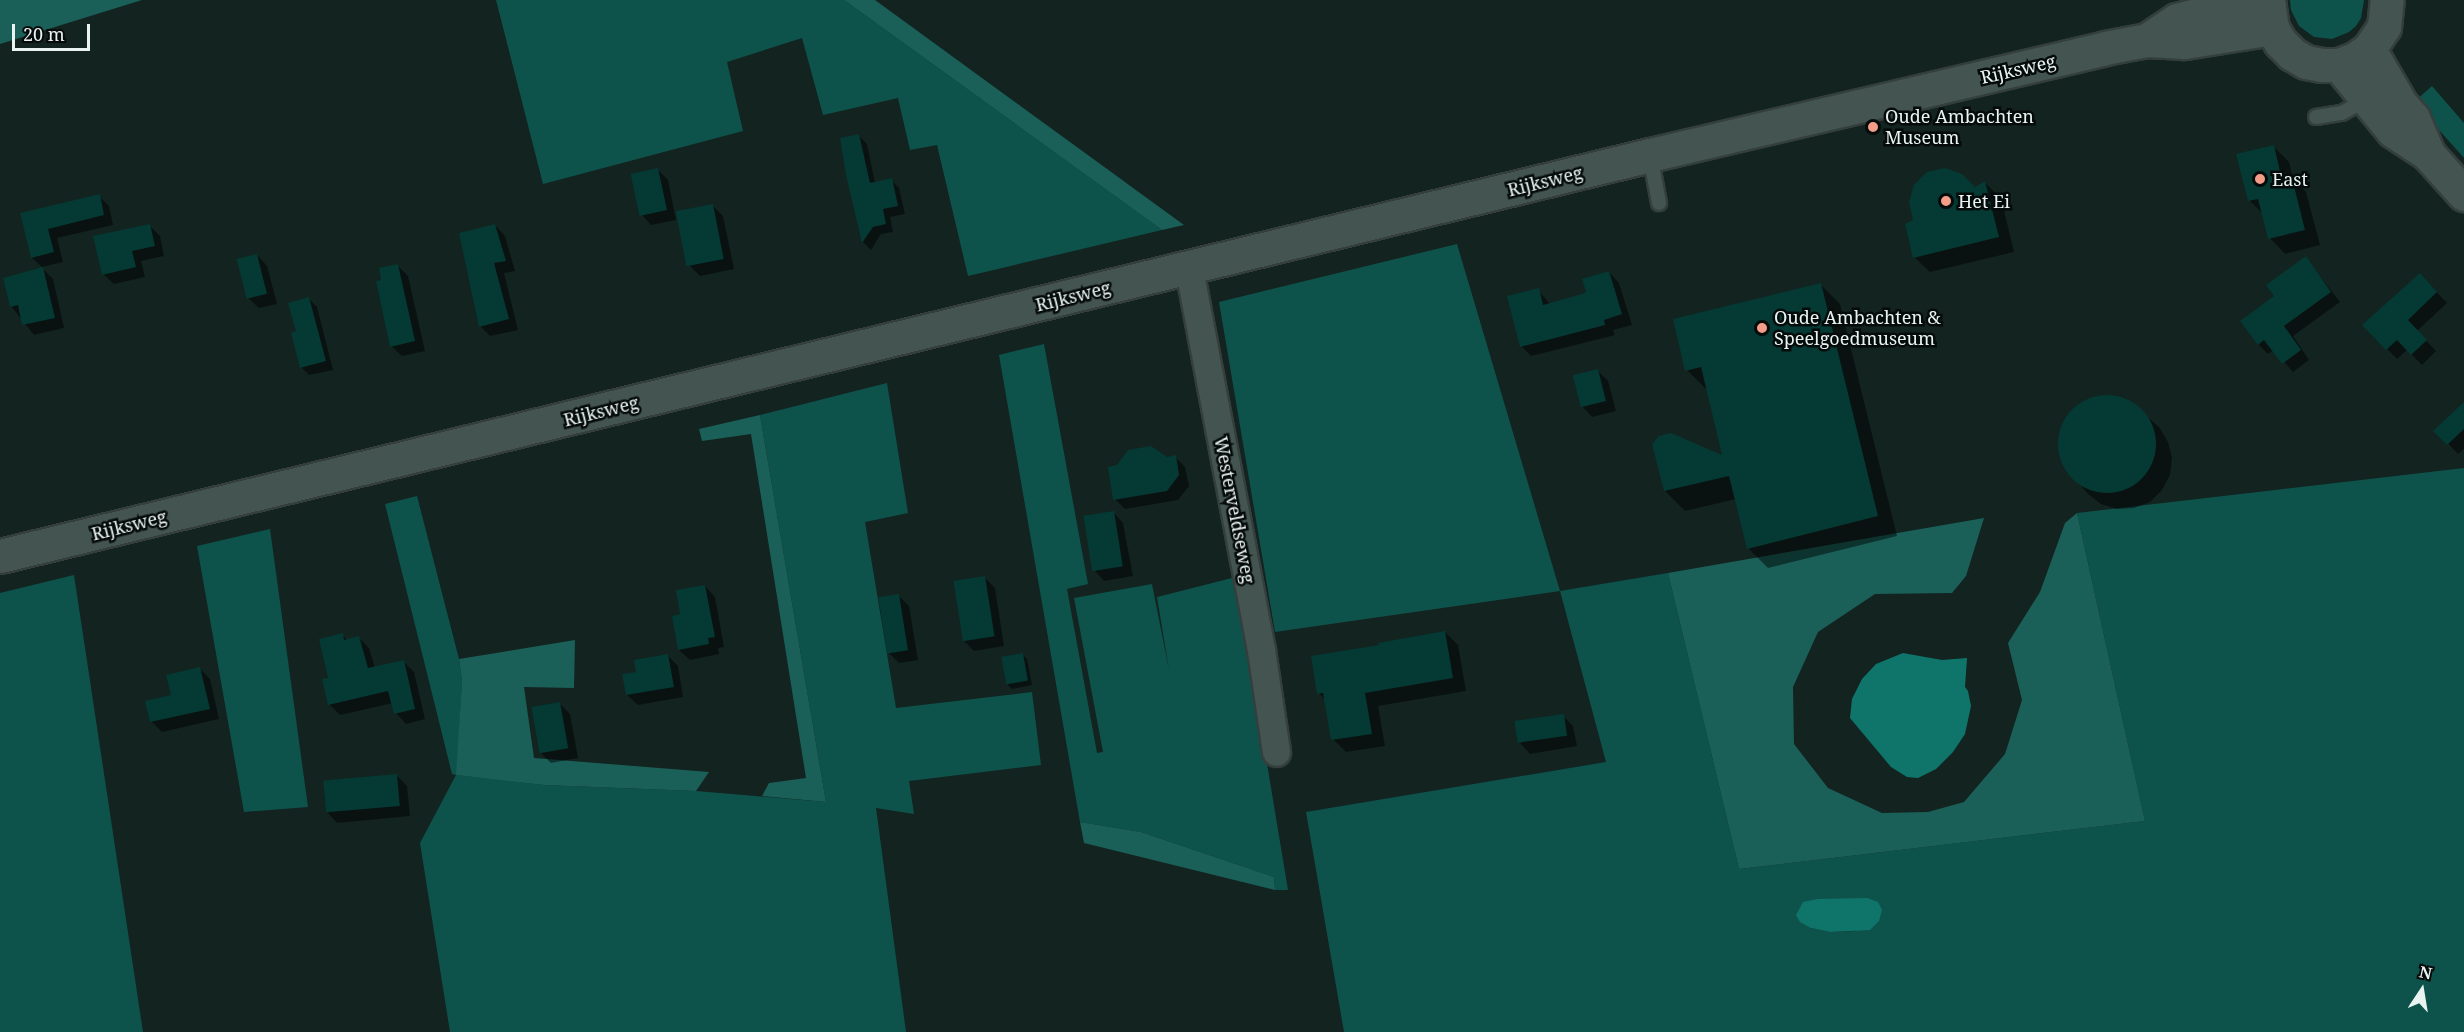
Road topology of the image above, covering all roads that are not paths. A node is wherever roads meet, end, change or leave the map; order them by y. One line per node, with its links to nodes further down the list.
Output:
1 (2254, 0): 4 (main road, Rijksweg)
2 (2389, 1): 5 (main road)
3 (2270, 14): 4 (main road, Rijksweg); 6 (main road)
4 (2147, 40): 10 (main road, Rijksweg)
5 (2369, 49): 6 (main road); 9 (main road)
6 (2339, 65): 7 (main road)
7 (2366, 99): 8 (lane); 9 (main road)
8 (2316, 117)
9 (2428, 153): 11 (main road)
10 (1650, 155): 12 (lane); 13 (main road, Rijksweg)
11 (2464, 194)
12 (1659, 203)
13 (1189, 268): 14 (main road, Rijksweg); 15 (street, Westerveldseweg)
14 (0, 556)
15 (1276, 752)

